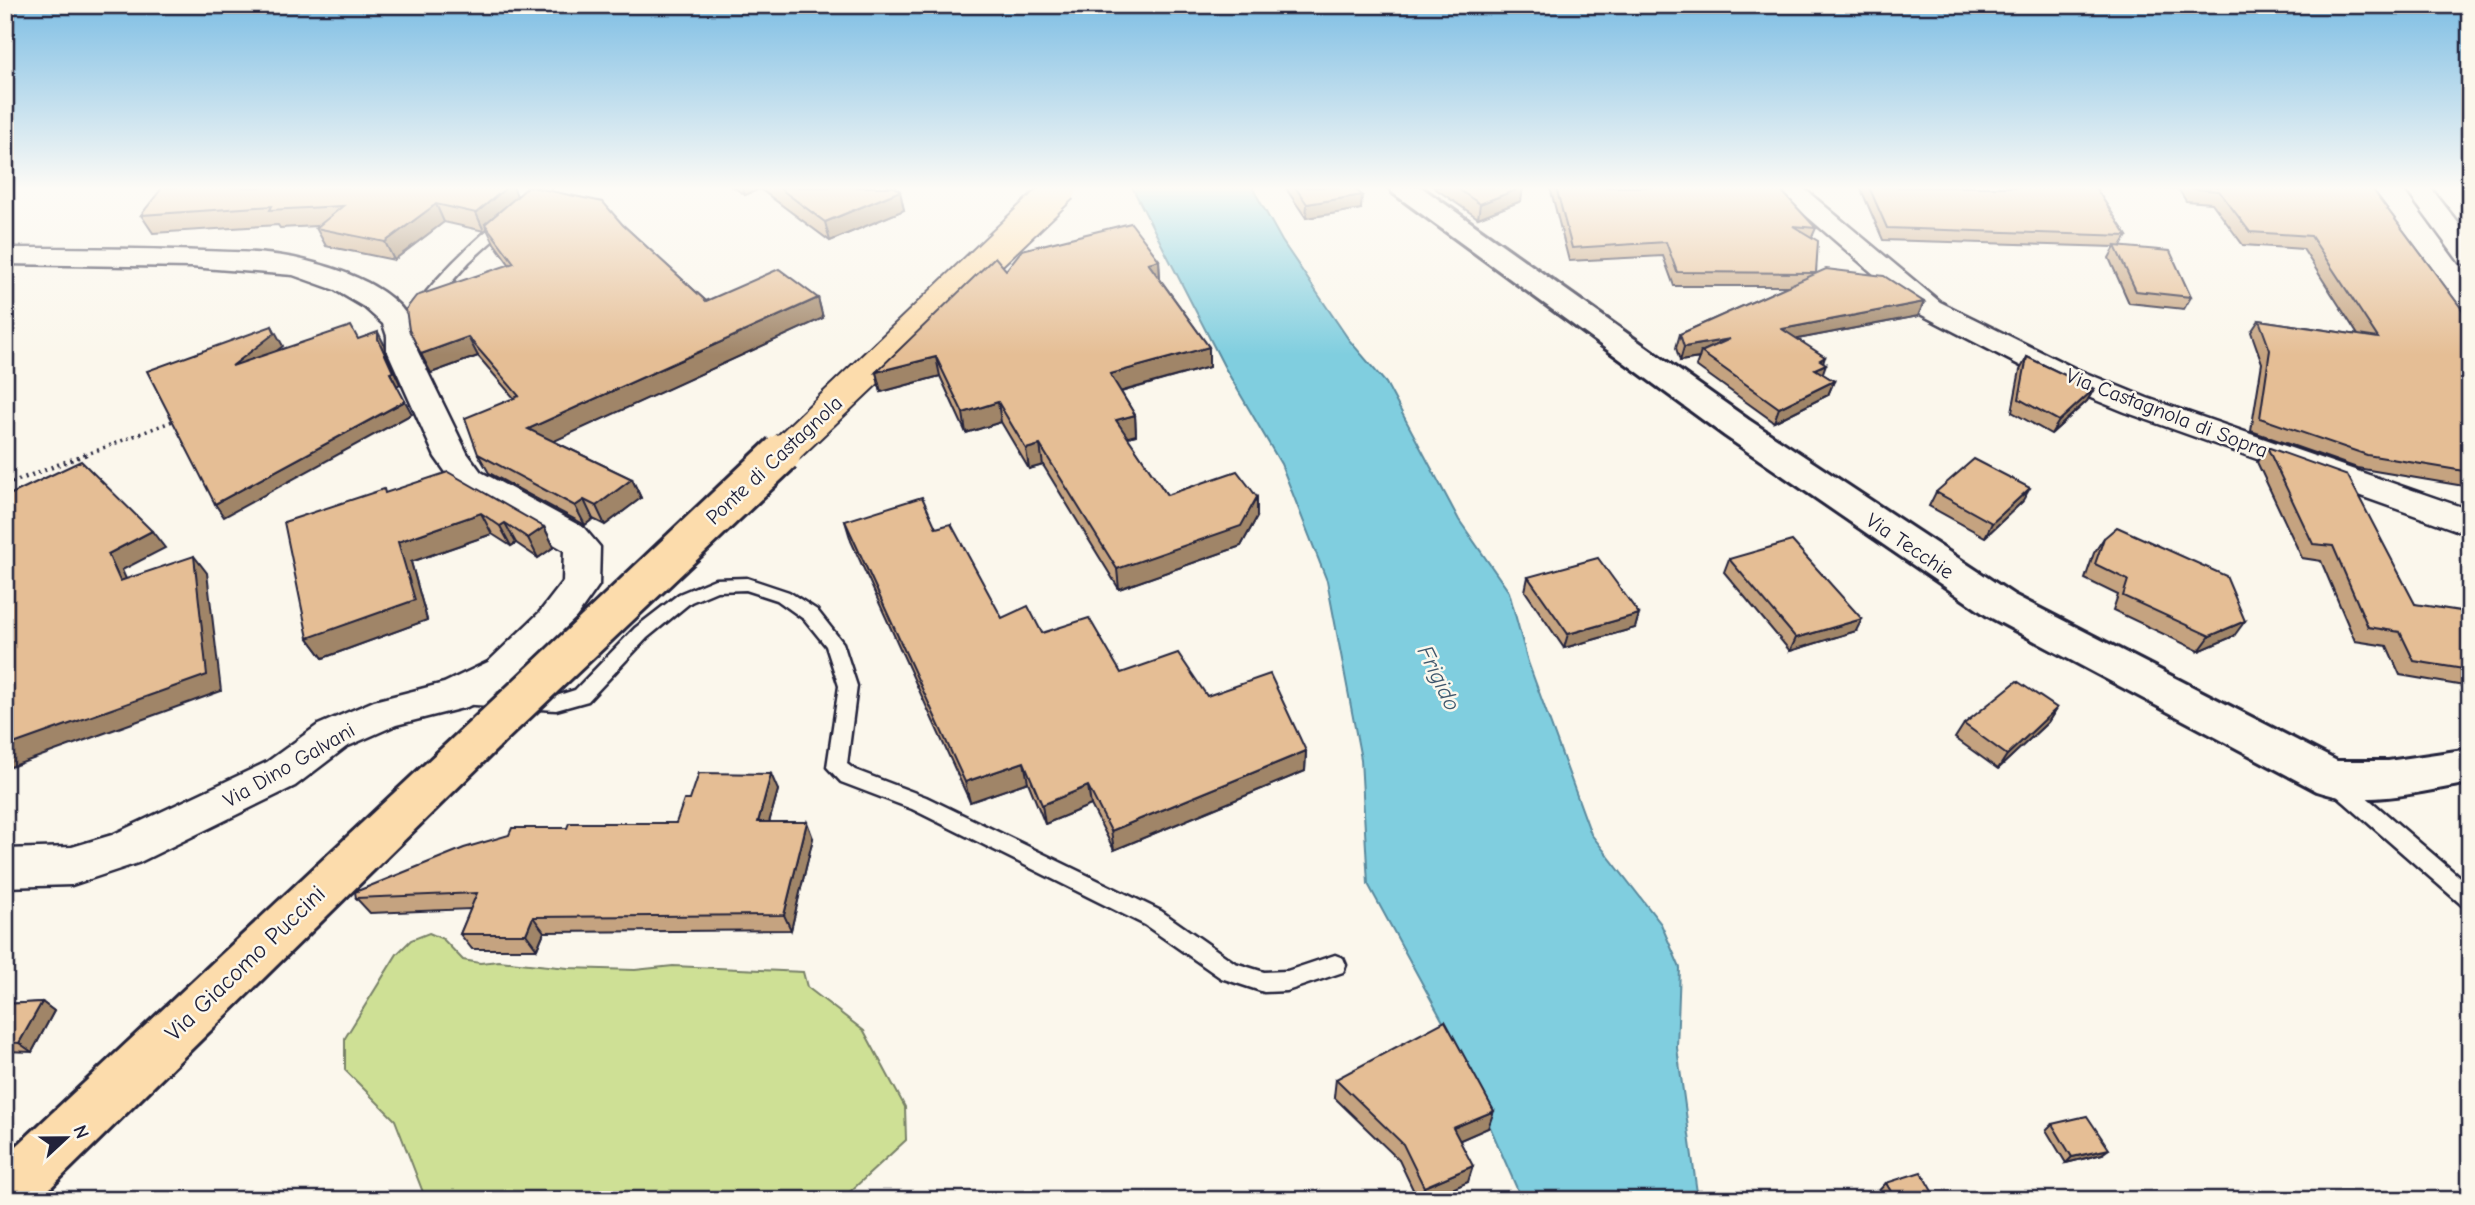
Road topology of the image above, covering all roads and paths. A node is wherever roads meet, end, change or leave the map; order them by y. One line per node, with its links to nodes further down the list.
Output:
1 (481, 243): 6 (lane)
2 (1003, 243): 11 (main road, Ponte di Castagnola, bridge)
3 (1481, 243): 13 (street, Via Tecchie)
4 (1853, 243): 9 (street, Via Castagnola di Sopra)
5 (5, 256): 6 (street, Via Dino Galvani)
6 (402, 333): 10 (street, Via Dino Galvani)
7 (184, 416): 8 (path)
8 (5, 485)
9 (2470, 523)
10 (453, 696): 14 (street, Via Dino Galvani); 16 (lane)
11 (486, 733): 17 (main road, Via Giacomo Puccini)
12 (2470, 766): 13 (street, Via Tecchie)
13 (2332, 779): 15 (lane)
14 (5, 868)
15 (2470, 899)
16 (1335, 965)
17 (5, 1194)

